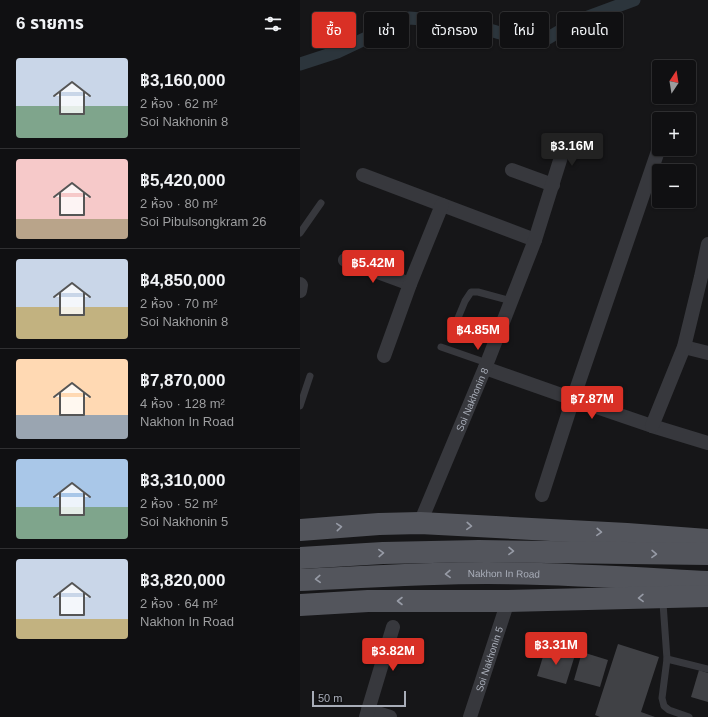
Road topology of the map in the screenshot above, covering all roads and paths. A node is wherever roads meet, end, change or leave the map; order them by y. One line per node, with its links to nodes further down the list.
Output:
1 (566, 141): 5 (street, Soi Nakhonin 8)
2 (656, 156): 24 (street)
3 (512, 170): 5 (street)
4 (363, 175): 7 (street)
5 (553, 185): 9 (street, Soi Nakhonin 8)
6 (321, 203): 8 (lane)
7 (442, 205): 9 (street); 14 (street)
8 (300, 233)
9 (535, 240): 16 (street, Soi Nakhonin 8)
10 (708, 244): 12 (street)
11 (344, 260): 14 (street)
12 (705, 278): 19 (street)
13 (300, 284): 15 (street)
14 (410, 284): 21 (street)
15 (300, 291)
16 (511, 301): 17 (lane); 22 (street, Soi Nakhonin 8)
17 (458, 318)
18 (441, 347): 22 (lane)
19 (684, 348): 20 (street); 26 (street)
20 (708, 353)
21 (384, 356)
22 (486, 365): 24 (street); 29 (street, Soi Nakhonin 8)
23 (310, 376): 25 (lane)
24 (572, 399): 26 (street); 28 (street)
25 (300, 406)
26 (652, 426): 27 (street)
27 (708, 443)
28 (542, 495)
29 (420, 523): 30 (main road, one-way to 29); 31 (main road, one-way to 31)
30 (300, 530)
31 (708, 540)
32 (708, 554): 33 (main road, one-way to 32)
33 (300, 558)
34 (300, 580): 35 (main road, Nakhon In Road, one-way to 34)
35 (708, 582)
36 (708, 596): 37 (main road, one-way to 37)
37 (508, 601): 39 (main road, one-way to 39); 45 (street, Soi Nakhonin 5)
38 (663, 603): 41 (lane)
39 (300, 605)
40 (393, 626): 43 (street)
41 (667, 658): 42 (lane); 46 (lane)
42 (708, 668)
43 (367, 714): 44 (street)
44 (390, 717)
45 (470, 717)
46 (689, 717)

